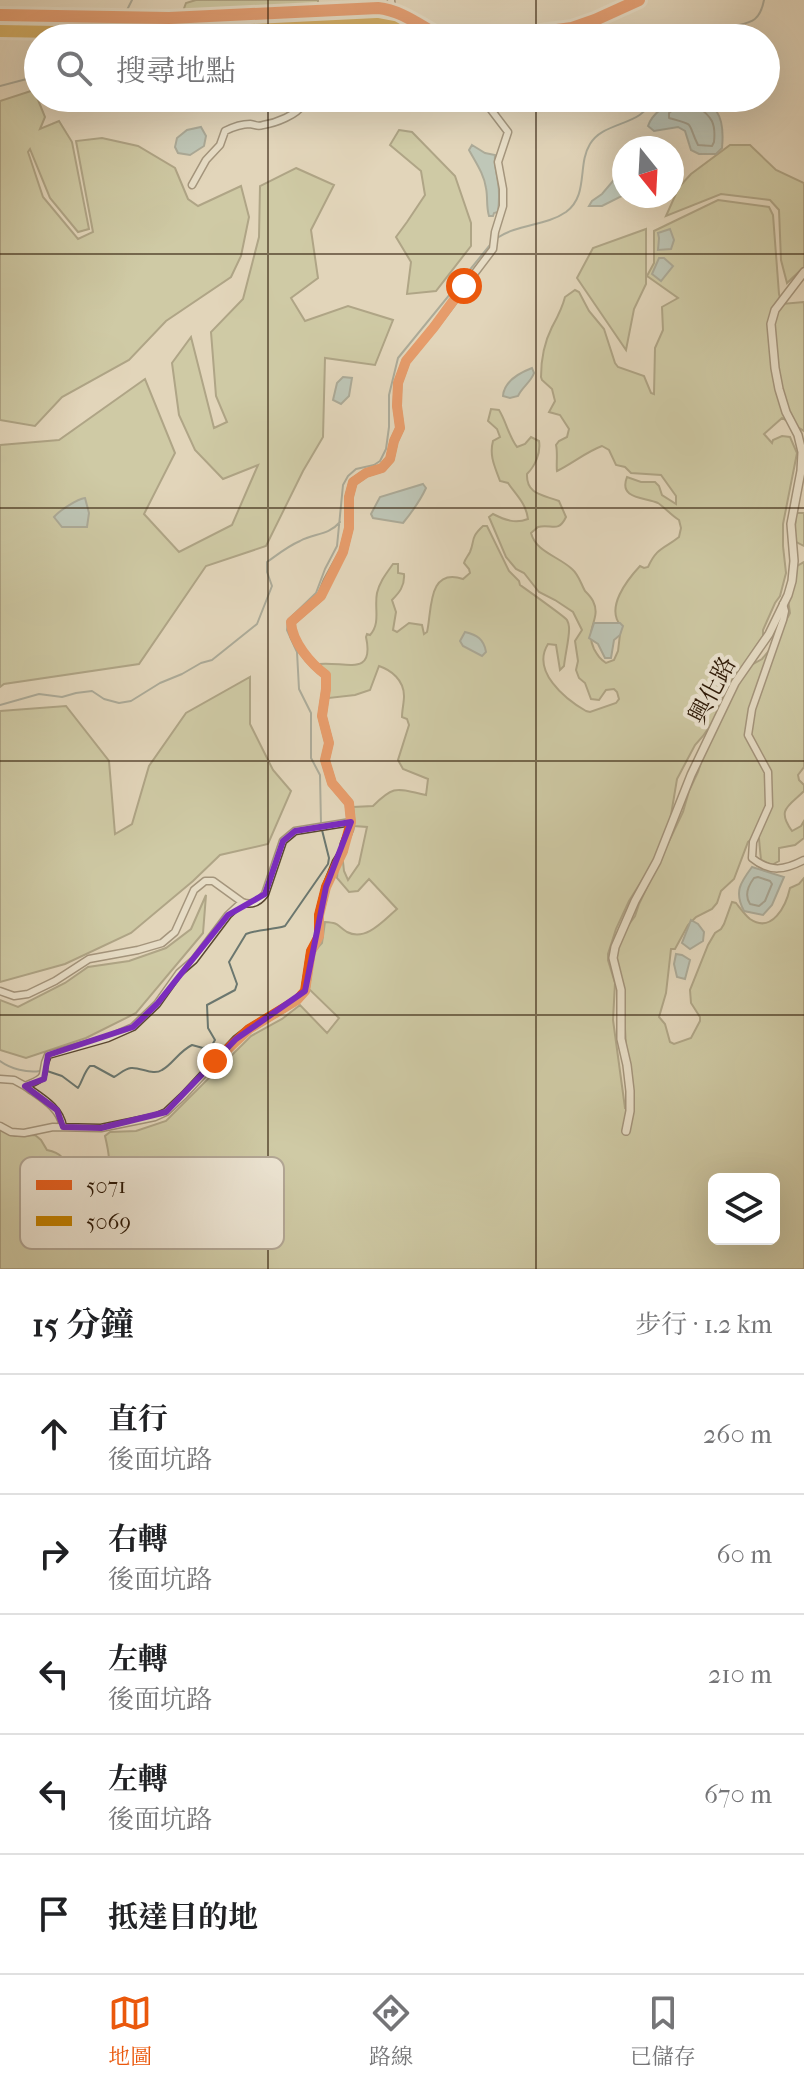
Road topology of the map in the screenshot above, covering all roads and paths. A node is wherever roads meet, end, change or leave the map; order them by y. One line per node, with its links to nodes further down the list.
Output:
1 (639, 0): 7 (main road)
2 (391, 4): 3 (main road); 6 (main road)
3 (292, 12): 4 (main road); 5 (street)
4 (0, 15)
5 (294, 24)
6 (422, 24)
7 (584, 24)
8 (297, 112): 10 (street)
9 (493, 112): 13 (street)
10 (192, 185)
11 (804, 272): 12 (street, 興化路)
12 (783, 604): 14 (street); 21 (street, 興化路)
13 (351, 822): 15 (street); 20 (street)
14 (804, 860)
15 (242, 902): 16 (street); 18 (street)
16 (0, 991)
17 (0, 1079): 18 (street)
18 (25, 1086): 20 (street)
19 (0, 1126): 20 (street)
20 (63, 1127)
21 (626, 1131)

